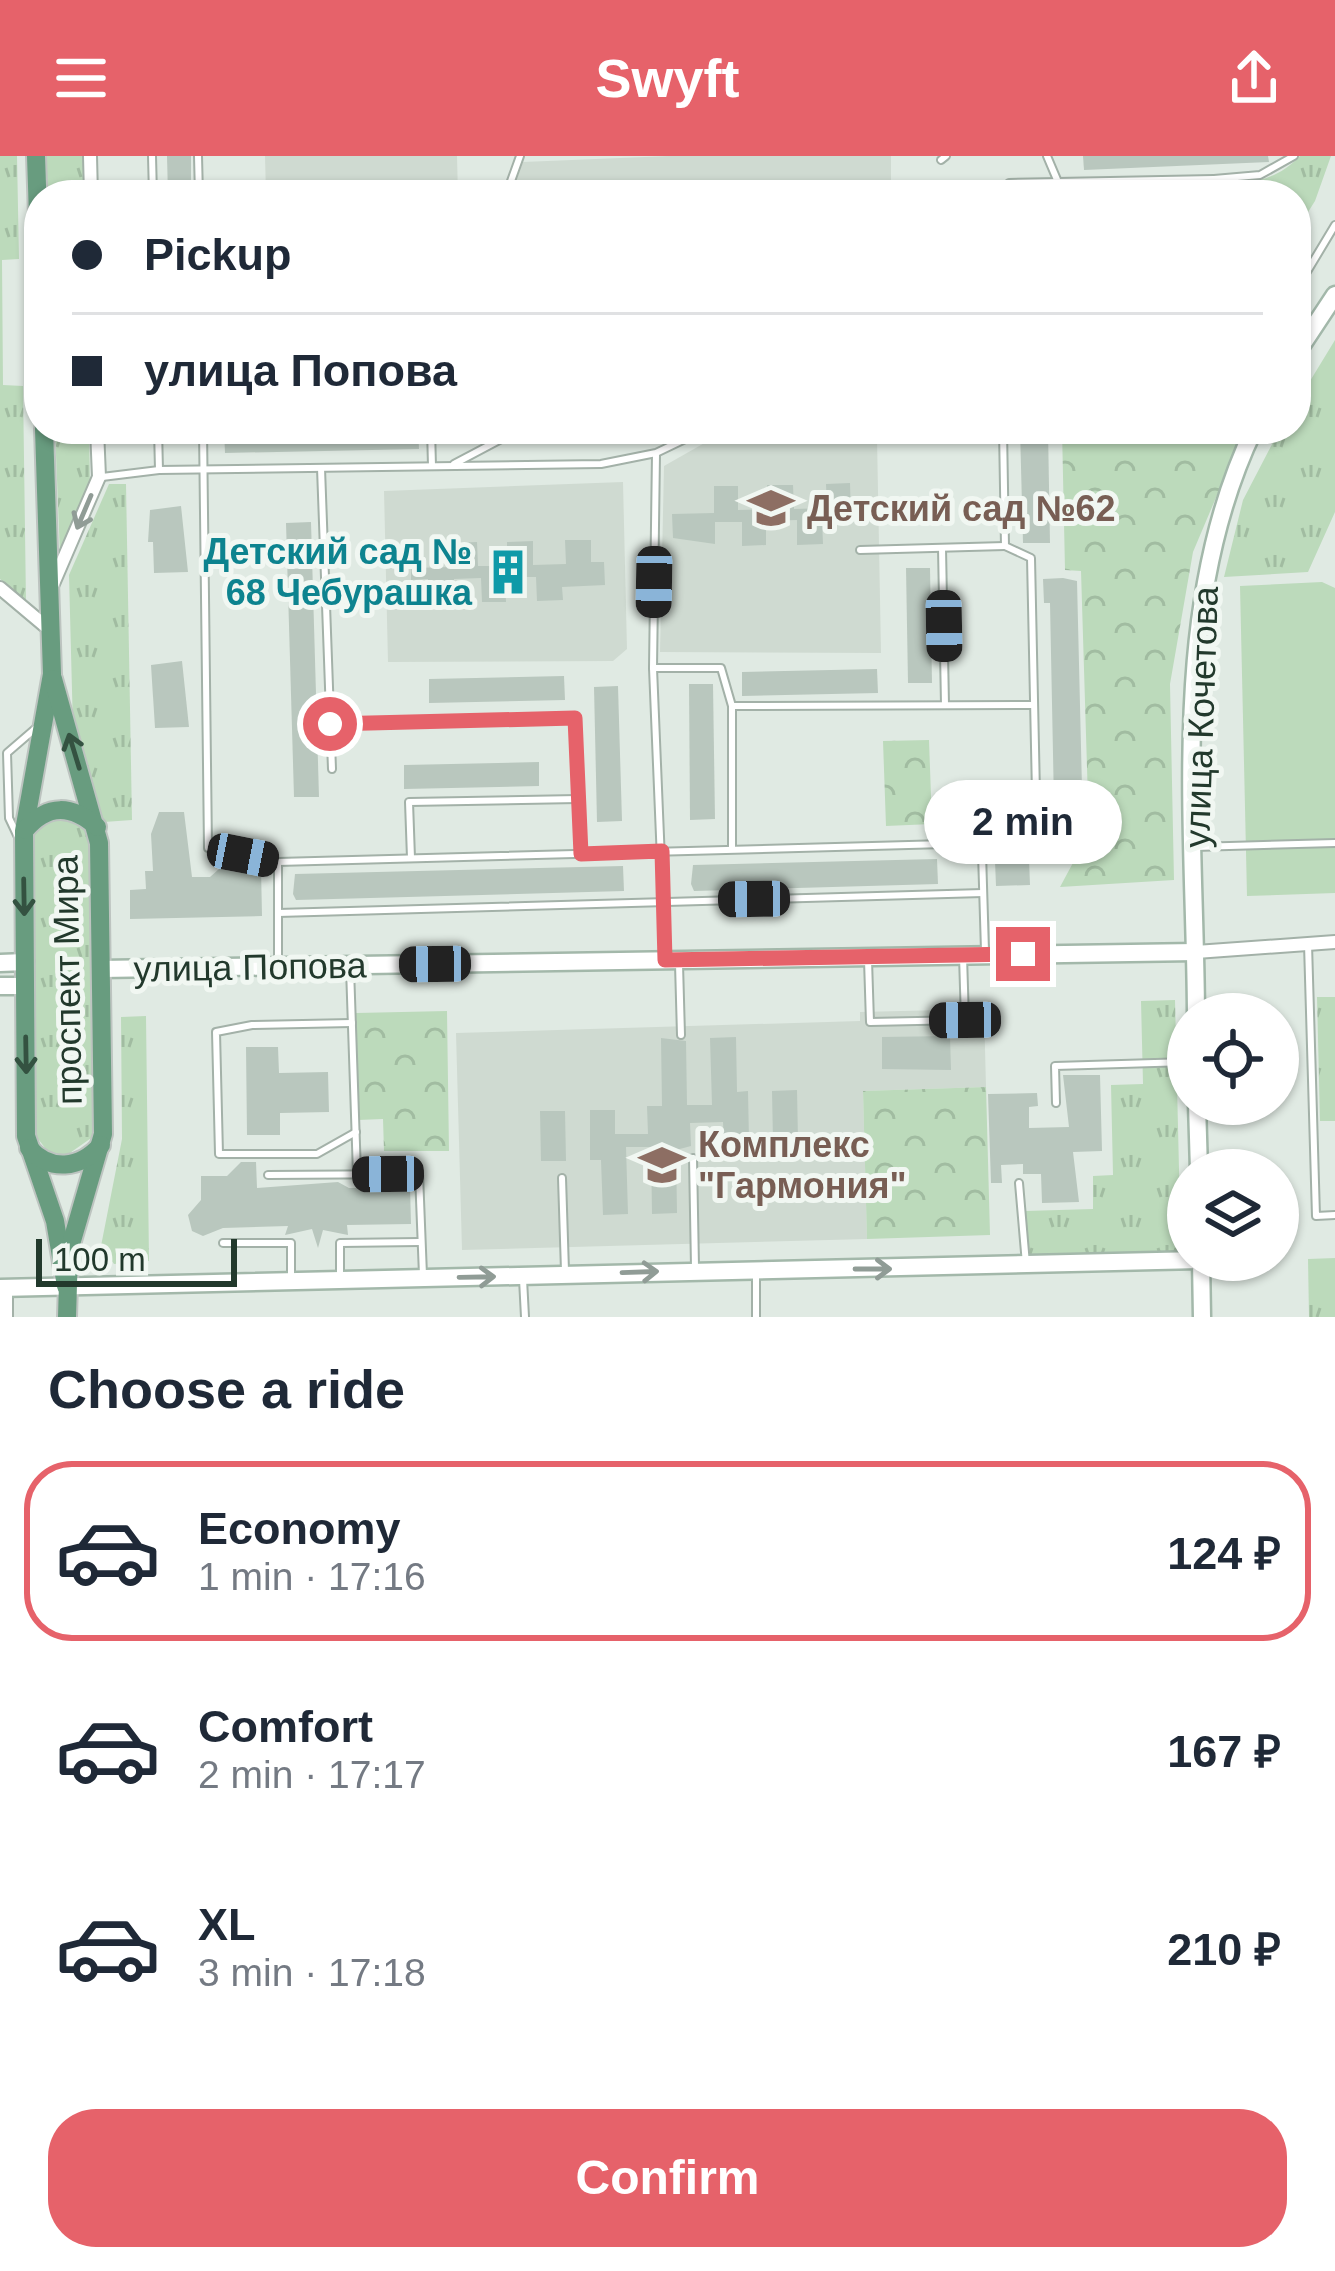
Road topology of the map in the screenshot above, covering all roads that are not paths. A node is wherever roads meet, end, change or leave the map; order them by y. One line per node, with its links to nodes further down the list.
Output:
1 (1294, 156): 2 (lane)
2 (1214, 179): 3 (lane)
3 (1162, 180)
4 (1335, 225): 5 (lane)
5 (1311, 265)
6 (1332, 303): 7 (street)
7 (1311, 329)
8 (44, 444): 28 (main road, проспект Мира)
9 (98, 444): 23 (street)
10 (158, 444): 21 (lane)
11 (203, 444): 22 (lane)
12 (431, 444): 18 (lane)
13 (486, 444): 19 (lane)
14 (675, 444): 17 (lane)
15 (1003, 444): 24 (lane)
16 (1248, 444): 43 (street, улица Кочетова)
17 (656, 453): 19 (lane); 30 (lane)
18 (432, 466): 19 (lane); 20 (lane)
19 (452, 466)
20 (321, 468): 22 (lane); 36 (lane)
21 (159, 470): 22 (lane); 23 (lane)
22 (203, 470): 48 (lane)
23 (99, 477): 28 (street, one-way to 28)
24 (1006, 546): 25 (lane); 33 (lane)
25 (942, 548): 26 (lane); 32 (lane)
26 (860, 550)
27 (0, 588): 29 (street)
28 (49, 592): 29 (main road, проспект Мира)
29 (50, 630): 31 (main road, проспект Мира)
30 (653, 668): 34 (lane); 45 (lane)
31 (52, 674): 35 (main road, проспект Мира); 39 (main road, проспект Мира, one-way to 31)
32 (945, 705): 33 (lane); 34 (lane)
33 (1034, 705): 41 (lane)
34 (732, 706): 44 (lane)
35 (43, 722): 40 (main road, проспект Мира); 40 (lane)
36 (330, 724): 37 (lane); 38 (lane)
37 (332, 769)
38 (579, 799): 46 (lane); 47 (lane)
39 (97, 827): 40 (main road); 63 (main road, проспект Мира)
40 (24, 840): 59 (main road, проспект Мира, one-way to 59)
41 (982, 843): 44 (lane); 49 (lane)
42 (1335, 843): 43 (lane)
43 (1195, 848): 54 (street, улица Кочетова)
44 (732, 849): 45 (lane)
45 (662, 851): 46 (lane); 50 (lane)
46 (581, 854): 47 (lane)
47 (411, 858): 48 (lane)
48 (278, 862): 51 (lane)
49 (983, 893): 50 (lane); 56 (lane)
50 (663, 902): 51 (lane); 58 (lane)
51 (278, 913): 62 (lane)
52 (1335, 942): 53 (street, улица Попова)
53 (1307, 944): 54 (street, улица Попова); 79 (lane)
54 (1196, 952): 56 (street, улица Попова); 66 (street, улица Кочетова)
55 (963, 955): 56 (street, улица Попова); 57 (street, улица Попова); 57 (lane)
56 (985, 955)
57 (868, 956): 58 (street, улица Попова)
58 (672, 960): 61 (street, улица Попова); 68 (lane)
59 (25, 962): 60 (street); 65 (main road, проспект Мира)
60 (0, 963)
61 (350, 965): 62 (street, улица Попова); 67 (lane)
62 (278, 966): 63 (street, улица Попова)
63 (100, 969): 72 (main road, проспект Мира)
64 (0, 986): 65 (street)
65 (25, 986): 73 (main road, проспект Мира, one-way to 73)
66 (1196, 993)
67 (352, 1023): 71 (lane); 71 (lane)
68 (681, 1035)
69 (1167, 1063): 70 (lane)
70 (1056, 1103)
71 (356, 1132): 75 (lane)
72 (101, 1144): 73 (main road); 92 (main road, проспект Мира)
73 (29, 1148): 92 (main road, проспект Мира)
74 (693, 1158): 85 (lane)
75 (357, 1174): 76 (lane); 80 (lane)
76 (268, 1175)
77 (562, 1178): 86 (lane)
78 (1019, 1183): 83 (lane)
79 (1335, 1215)
80 (420, 1242): 88 (lane); 89 (lane)
81 (224, 1243): 90 (lane)
82 (1167, 1262): 83 (street)
83 (1026, 1268): 84 (street, one-way to 83)
84 (756, 1270): 85 (street); 97 (lane)
85 (695, 1271): 86 (street, one-way to 85)
86 (565, 1274): 87 (street)
87 (523, 1276): 88 (street, one-way to 87); 96 (lane)
88 (423, 1278): 89 (street)
89 (340, 1280): 90 (street)
90 (291, 1281): 92 (street)
91 (1201, 1281): 98 (street)
92 (66, 1286): 93 (street); 95 (main road, проспект Мира)
93 (3, 1288): 94 (street)
94 (6, 1317)
95 (67, 1317)
96 (525, 1317)
97 (756, 1317)
98 (1202, 1317)

